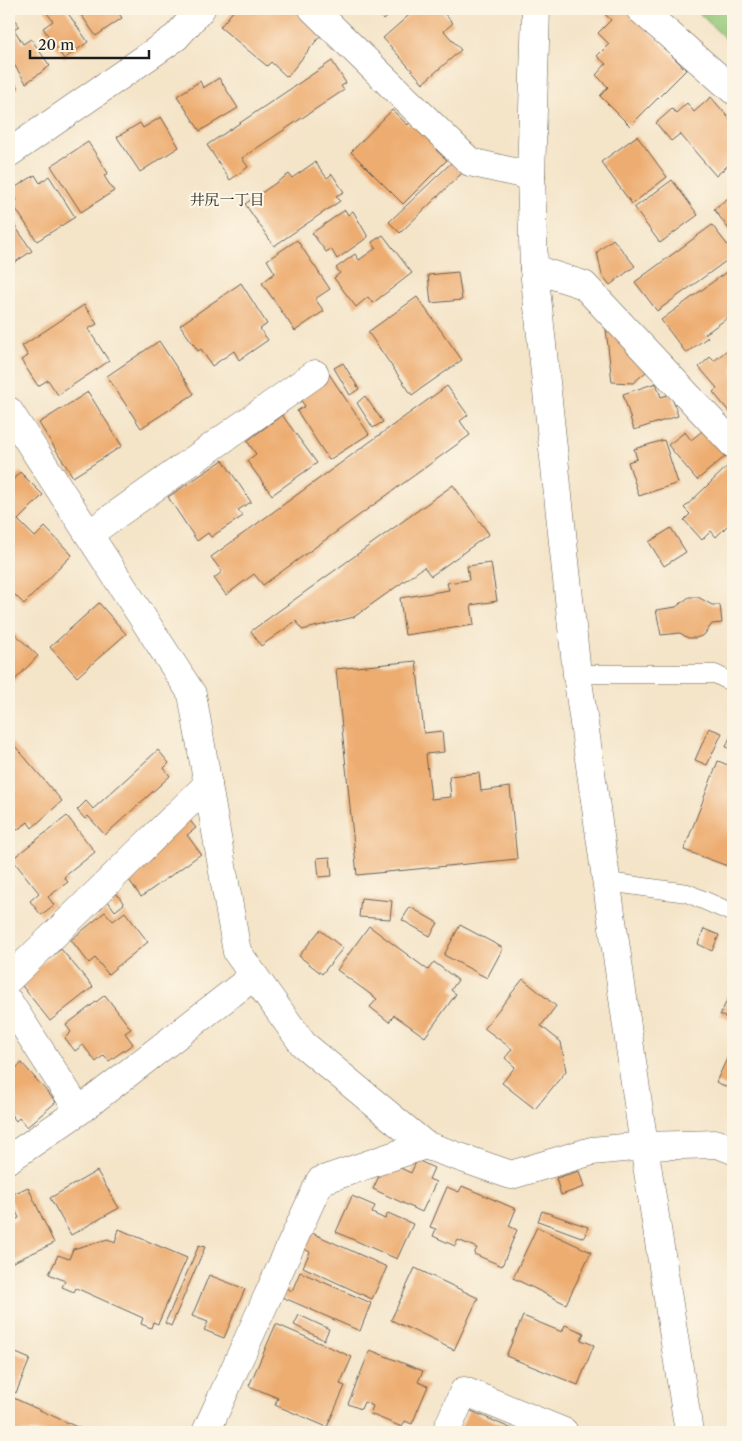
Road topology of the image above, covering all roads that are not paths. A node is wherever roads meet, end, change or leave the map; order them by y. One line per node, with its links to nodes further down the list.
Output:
1 (201, 9): 6 (street)
2 (313, 9): 7 (street)
3 (536, 9): 7 (street)
4 (640, 9): 5 (street)
5 (733, 90)
6 (9, 153)
7 (531, 176): 8 (street)
8 (534, 269): 11 (street); 13 (street)
9 (315, 374): 12 (street)
10 (9, 411): 12 (street)
11 (733, 444)
12 (89, 534): 15 (street)
13 (577, 674): 14 (lane); 16 (street)
14 (733, 683)
15 (208, 784): 18 (street); 19 (street)
16 (608, 882): 17 (lane); 23 (street)
17 (733, 913)
18 (254, 976): 21 (street); 22 (street)
19 (9, 979)
20 (9, 1002): 21 (street)
21 (79, 1111): 25 (street)
22 (425, 1145): 23 (street); 26 (street)
23 (644, 1146): 24 (street); 29 (street)
24 (733, 1150)
25 (9, 1159)
26 (206, 1432)
27 (446, 1432): 28 (street)
28 (564, 1432)
29 (689, 1432)

